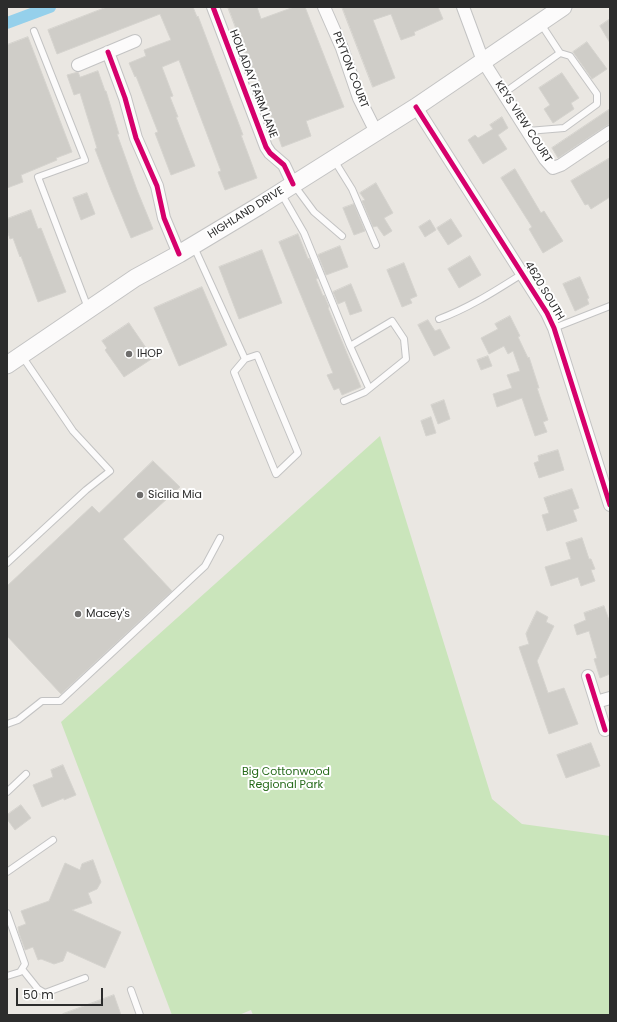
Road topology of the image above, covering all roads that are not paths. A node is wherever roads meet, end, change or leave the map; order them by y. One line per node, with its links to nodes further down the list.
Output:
1 (213, 7): 18 (street, HOLLADAY FARM LANE)
2 (324, 7): 15 (street, PEYTON COURT)
3 (462, 7): 10 (street, KEYS VIEW COURT)
4 (563, 7): 5 (main road, HIGHLAND DRIVE)
5 (540, 22): 9 (lane); 10 (main road, HIGHLAND DRIVE)
6 (34, 31): 25 (lane)
7 (135, 41): 8 (street)
8 (108, 52): 11 (street); 22 (street)
9 (560, 53): 12 (lane); 14 (lane)
10 (483, 61): 12 (street, KEYS VIEW COURT); 13 (main road, HIGHLAND DRIVE)
11 (78, 65)
12 (504, 93): 14 (street, KEYS VIEW COURT)
13 (416, 107): 15 (main road, HIGHLAND DRIVE); 23 (street, 4620 SOUTH)
14 (528, 131): 16 (street, KEYS VIEW COURT)
15 (376, 132): 17 (main road, HIGHLAND DRIVE)
16 (610, 132)
17 (333, 159): 18 (main road, HIGHLAND DRIVE); 20 (lane)
18 (287, 188): 19 (lane); 21 (main road, HIGHLAND DRIVE); 28 (lane)
19 (342, 236)
20 (376, 245)
21 (193, 246): 22 (main road, HIGHLAND DRIVE); 30 (lane)
22 (179, 254): 25 (main road, HIGHLAND DRIVE)
23 (522, 274): 26 (lane); 27 (street, 4620 SOUTH)
24 (610, 306): 27 (lane)
25 (89, 309): 29 (main road, HIGHLAND DRIVE)
26 (439, 319)
27 (554, 328): 34 (street, 4620 SOUTH)
28 (350, 346): 32 (lane); 32 (lane)
29 (21, 355): 31 (main road, HIGHLAND DRIVE); 36 (lane)
30 (245, 359): 30 (lane)
31 (7, 365)
32 (369, 388): 33 (lane)
33 (344, 401)
34 (610, 505)
35 (220, 538): 40 (lane)
36 (7, 563)
37 (588, 676): 39 (street)
38 (610, 698): 39 (street)
39 (596, 702): 41 (street)
40 (7, 724)
41 (606, 730)
42 (26, 774): 43 (lane)
43 (7, 792)
44 (53, 840): 45 (lane)
45 (7, 872)
46 (7, 913): 47 (lane)
47 (22, 969): 48 (lane); 49 (lane)
48 (7, 976)
49 (85, 978)
50 (131, 990): 51 (lane)
51 (140, 1015)

